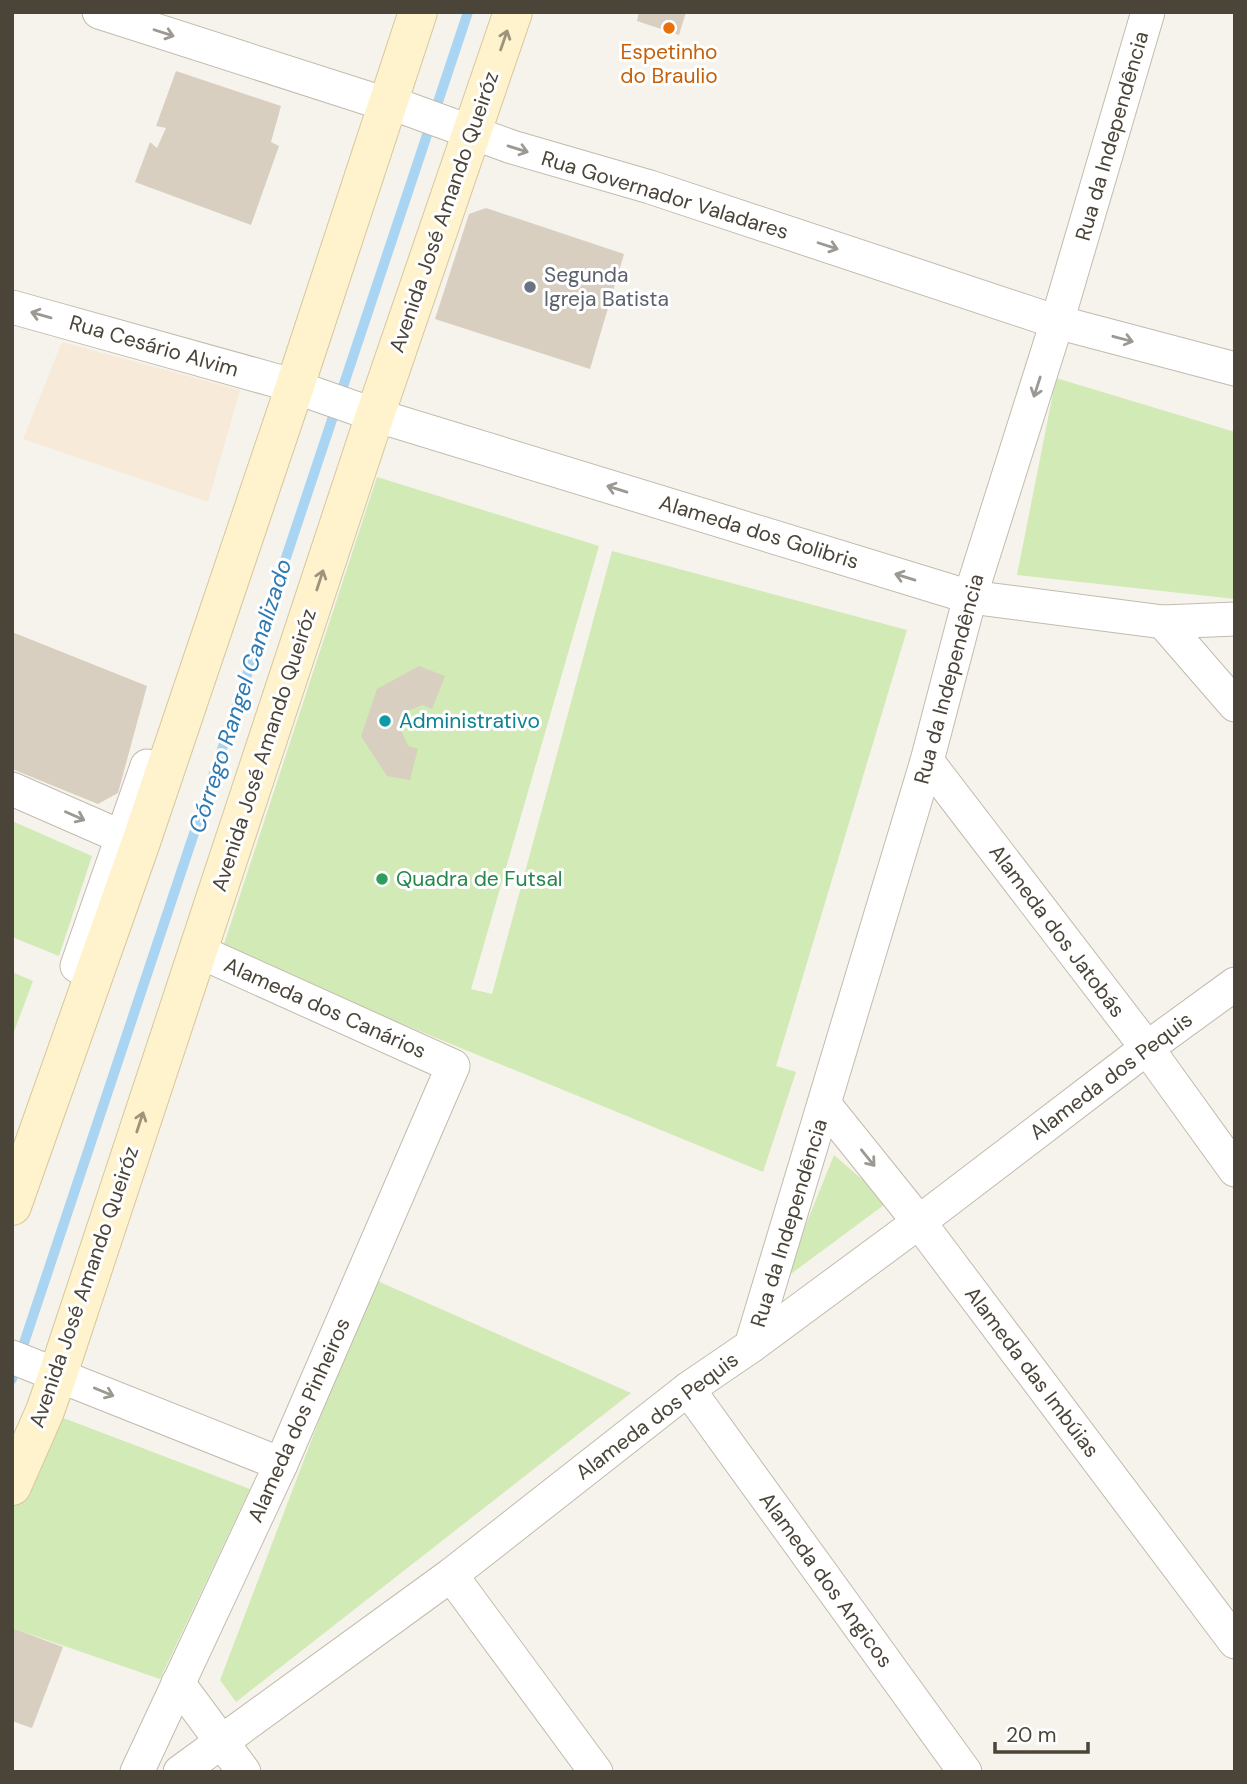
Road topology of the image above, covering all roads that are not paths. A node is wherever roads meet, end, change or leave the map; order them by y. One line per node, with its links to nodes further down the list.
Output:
1 (99, 12): 6 (street, Rua Governador Valadares, one-way to 6)
2 (401, 12): 6 (street)
3 (418, 12): 6 (main road)
4 (513, 12): 7 (main road, Avenida José Amando Queiróz, one-way to 4)
5 (1148, 12): 9 (street, Rua da Independência)
6 (388, 104): 7 (street, Rua Governador Valadares); 11 (main road)
7 (463, 130): 9 (street, Rua Governador Valadares, one-way to 9); 12 (main road, Avenida José Amando Queiróz)
8 (12, 307): 11 (street, Rua Cesário Alvim, one-way to 8)
9 (1057, 322): 10 (street, Rua Governador Valadares, one-way to 10); 13 (street, Rua da Independência, one-way to 13)
10 (1235, 369)
11 (297, 387): 12 (street, Alameda dos Golibris); 19 (main road)
12 (368, 412): 13 (street, Alameda dos Golibris, one-way to 12); 20 (main road, Avenida José Amando Queiróz, one-way to 12)
13 (970, 597): 15 (street, Alameda dos Golibris); 17 (street, Rua da Independência)
14 (1235, 620): 15 (street, Alameda dos Golibris)
15 (1163, 622): 16 (street)
16 (1235, 705)
17 (927, 761): 22 (street, Alameda dos Jatobás); 24 (street, Rua da Independência)
18 (12, 789): 19 (street, one-way to 19)
19 (131, 841): 25 (street); 27 (main road)
20 (196, 950): 23 (street, Alameda dos Canários); 30 (main road, Avenida José Amando Queiróz, one-way to 20)
21 (1235, 984): 22 (street, Alameda dos Pequis)
22 (1147, 1048): 26 (street, Alameda dos Jatobás); 28 (street, Alameda dos Pequis)
23 (453, 1066): 32 (street, Alameda dos Pinheiros)
24 (825, 1105): 28 (street, Alameda das Imbúias, one-way to 28); 29 (street, Rua da Independência)
25 (12, 1150)
26 (1235, 1170)
27 (12, 1206)
28 (919, 1222): 29 (street, Alameda dos Pequis); 35 (street, Alameda das Imbúias)
29 (751, 1346): 31 (street, Alameda dos Pequis)
30 (37, 1366): 32 (street, one-way to 32); 33 (main road, Avenida José Amando Queiróz)
31 (688, 1389): 34 (street, Alameda dos Pequis); 42 (street, Alameda dos Angicos)
32 (281, 1464): 36 (street, Alameda dos Pinheiros)
33 (12, 1486)
34 (452, 1575): 37 (street, Alameda dos Pequis); 41 (street)
35 (1235, 1642)
36 (178, 1682): 37 (street); 38 (street, Alameda dos Pinheiros)
37 (223, 1743): 39 (street, Alameda dos Pequis); 40 (street)
38 (137, 1772)
39 (180, 1772)
40 (244, 1772)
41 (596, 1772)
42 (965, 1772)

